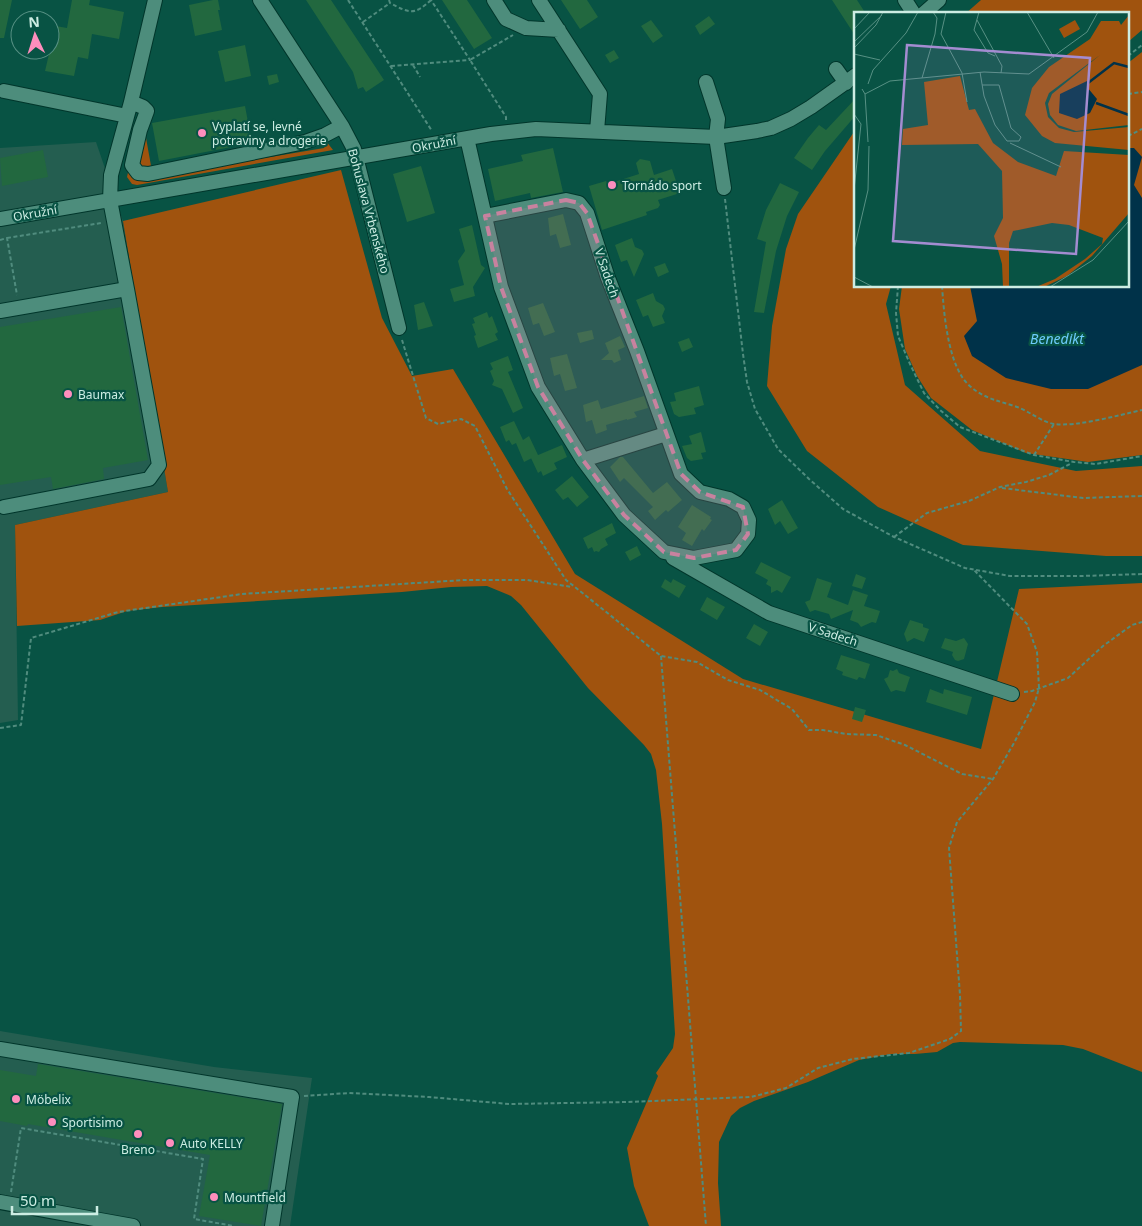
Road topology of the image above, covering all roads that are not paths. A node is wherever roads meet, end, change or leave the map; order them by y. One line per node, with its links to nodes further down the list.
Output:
1 (155, 0): 14 (street)
2 (260, 0): 16 (street, Bohuslava Vrbenského)
3 (494, 0): 9 (street)
4 (539, 0): 9 (street)
5 (905, 0): 7 (street)
6 (939, 0): 8 (street)
7 (913, 12)
8 (925, 12)
9 (559, 30): 17 (street)
10 (836, 69): 11 (street)
11 (851, 79): 19 (street, Okružní)
12 (706, 82): 19 (street)
13 (4, 91): 15 (street)
14 (131, 102): 15 (street); 16 (street)
15 (127, 116): 22 (street)
16 (342, 126): 20 (street, Bohuslava Vrbenského)
17 (597, 132): 18 (street, Okružní); 19 (street, Okružní)
18 (467, 138): 20 (street, Okružní); 23 (street, V Sadech)
19 (716, 138): 21 (street)
20 (356, 158): 22 (street, Okružní); 27 (street, Bohuslava Vrbenského)
21 (724, 188)
22 (110, 200): 24 (street, Okružní); 25 (street)
23 (485, 216): 28 (street, V Sadech); 29 (street, V Sadech)
24 (0, 219)
25 (128, 289): 26 (street); 30 (street)
26 (0, 311)
27 (399, 328)
28 (666, 434): 29 (street); 31 (street, V Sadech)
29 (582, 460): 31 (street, V Sadech)
30 (4, 506)
31 (664, 552): 32 (street, V Sadech)
32 (1012, 694)
33 (0, 1050): 36 (street)
34 (5, 1200): 35 (street)
35 (133, 1226)
36 (272, 1226)

